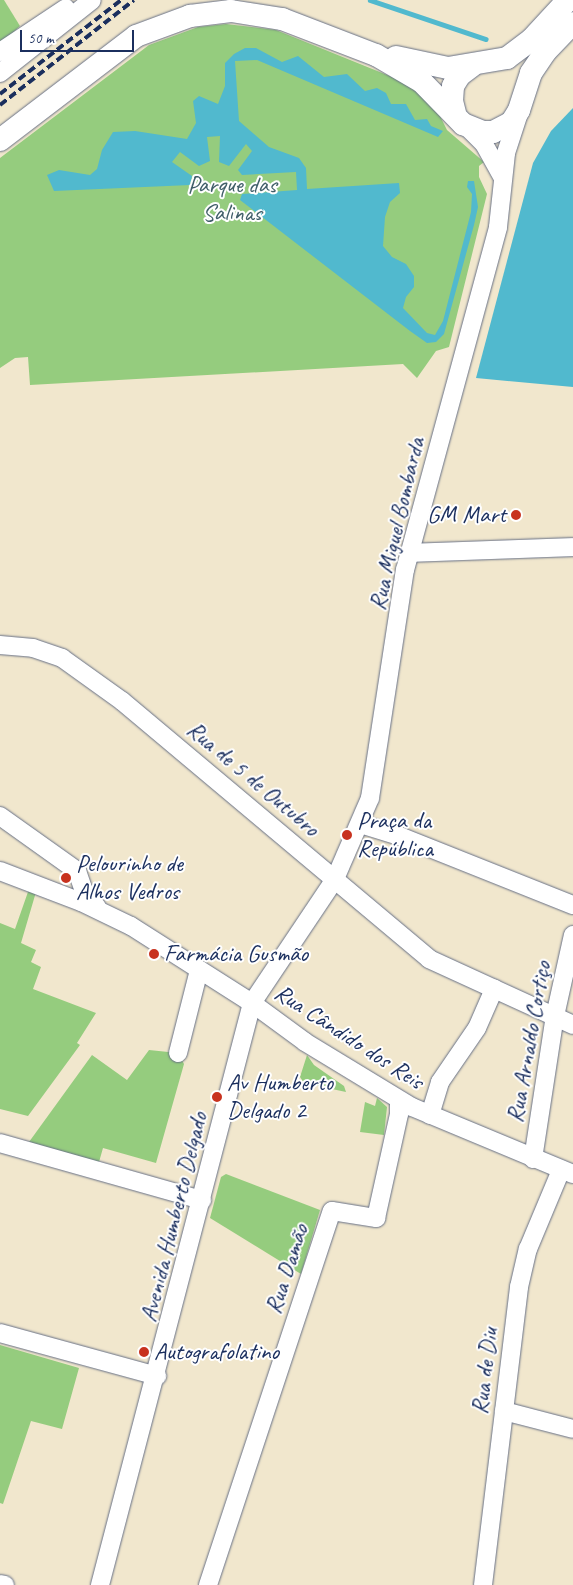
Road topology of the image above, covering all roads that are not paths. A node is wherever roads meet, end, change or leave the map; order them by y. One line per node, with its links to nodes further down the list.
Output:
1 (79, 0): 5 (street)
2 (92, 0): 8 (street)
3 (568, 0): 7 (main road)
4 (573, 23): 9 (main road)
5 (0, 52)
6 (376, 55): 7 (main road); 10 (main road); 11 (main road)
7 (477, 64): 9 (main road); 10 (main road)
8 (0, 73)
9 (521, 104): 10 (main road); 12 (street, Rua Miguel Bombarda)
10 (459, 118): 12 (street)
11 (0, 140)
12 (502, 177): 14 (street, Rua Miguel Bombarda)
13 (573, 547): 14 (street)
14 (409, 553): 17 (street, Rua Miguel Bombarda)
15 (0, 645): 19 (street, Rua de 5 de Outubro)
16 (0, 816): 21 (street)
17 (360, 824): 19 (street, Rua Miguel Bombarda); 20 (street)
18 (0, 871): 21 (street, Rua Cândido dos Reis)
19 (335, 879): 24 (street, Rua de 5 de Outubro); 25 (street, Avenida Humberto Delgado)
20 (573, 905)
21 (102, 912): 23 (street, Rua Cândido dos Reis)
22 (573, 935): 26 (street, Rua Arnaldo Cortiço)
23 (199, 970): 25 (street, Rua Cândido dos Reis); 28 (street)
24 (494, 989): 26 (street, Rua de 5 de Outubro); 30 (street)
25 (252, 1004): 29 (street, Rua Cândido dos Reis); 34 (street, Avenida Humberto Delgado)
26 (555, 1016): 27 (street, Rua de 5 de Outubro); 32 (street, Rua Arnaldo Cortiço)
27 (573, 1025)
28 (178, 1053)
29 (399, 1100): 30 (street, Rua Cândido dos Reis); 42 (street, Rua Damão)
30 (430, 1115): 32 (street, Rua Cândido dos Reis)
31 (0, 1143): 34 (street)
32 (533, 1158): 33 (street, Rua Cândido dos Reis)
33 (567, 1172): 37 (street, Rua de Diu)
34 (202, 1200): 36 (street, Avenida Humberto Delgado)
35 (0, 1332): 36 (street)
36 (157, 1376): 41 (street, Avenida Humberto Delgado)
37 (504, 1410): 38 (street); 43 (street, Rua de Diu)
38 (573, 1429)
39 (0, 1584): 40 (street)
40 (5, 1585)
41 (100, 1585)
42 (208, 1585)
43 (483, 1585)

